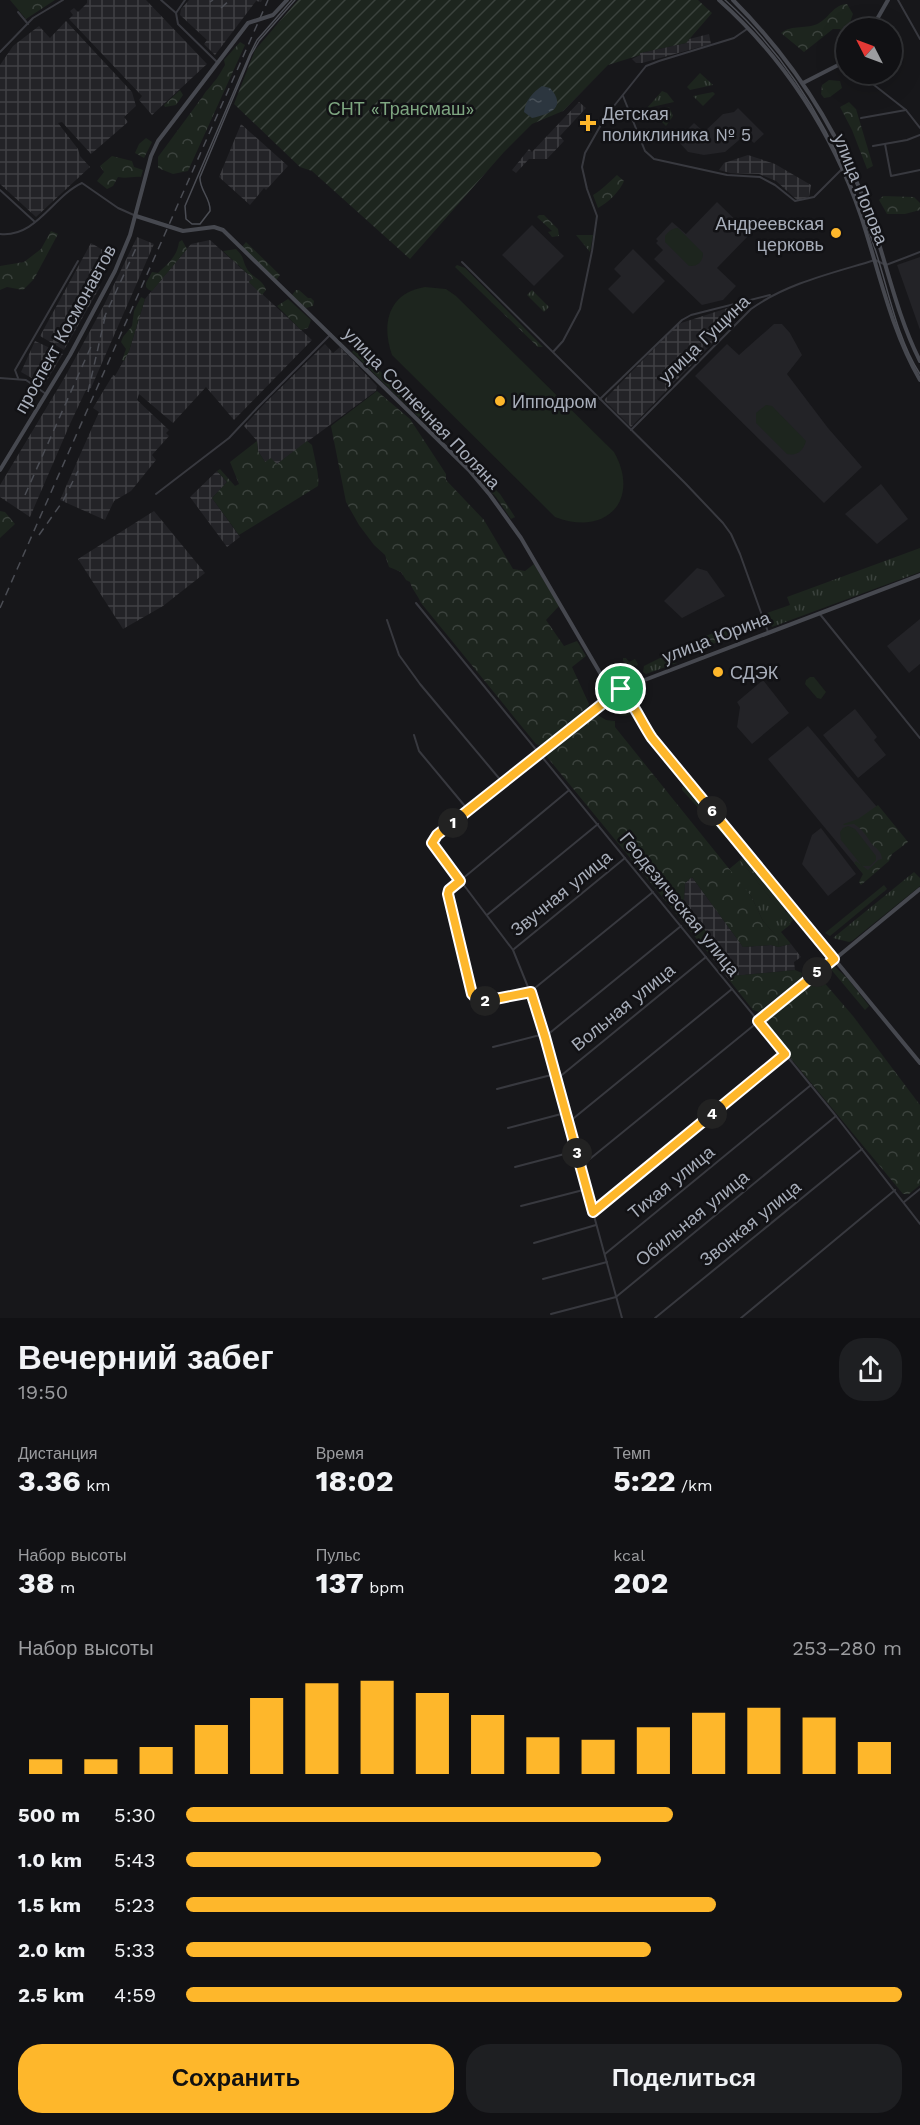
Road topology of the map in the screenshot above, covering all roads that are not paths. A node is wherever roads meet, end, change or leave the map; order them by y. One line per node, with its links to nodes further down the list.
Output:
1 (63, 0): 12 (street)
2 (161, 0): 10 (street)
3 (185, 0): 10 (street)
4 (287, 0): 16 (street, проспект Космонавтов)
5 (719, 0): 13 (street, улица Попова)
6 (733, 0): 18 (street, улица Попова)
7 (888, 0): 11 (street)
8 (898, 0): 14 (street)
9 (18, 12): 12 (street)
10 (176, 13): 16 (street)
11 (878, 18)
12 (28, 24): 15 (street)
13 (748, 29): 20 (street); 24 (street, улица Попова)
14 (920, 39)
15 (0, 52)
16 (218, 63): 32 (street, проспект Космонавтов)
17 (836, 67): 18 (street)
18 (803, 83): 23 (street, улица Попова)
19 (873, 84): 21 (street)
20 (623, 96): 29 (street); 42 (street)
21 (906, 110): 22 (street); 25 (street)
22 (861, 118)
23 (828, 123): 24 (street); 39 (street, улица Попова)
24 (820, 127): 29 (street, улица Попова)
25 (920, 128)
26 (920, 135): 27 (street)
27 (885, 144): 28 (street); 30 (street)
28 (873, 146)
29 (842, 169): 36 (street, улица Попова)
30 (920, 170)
31 (0, 190): 33 (street)
32 (136, 216): 33 (street); 41 (street, улица Солнечная Поляна); 47 (street, проспект Космонавтов)
33 (35, 222): 34 (street)
34 (0, 234)
35 (920, 252): 39 (street)
36 (875, 260): 39 (street); 40 (street, улица Гущина); 46 (street, улица Попова)
37 (78, 261): 45 (street)
38 (462, 262): 42 (street)
39 (885, 265): 43 (street, улица Попова)
40 (773, 294): 48 (street); 49 (street, улица Гущина)
41 (331, 334): 52 (street); 58 (street, улица Солнечная Поляна)
42 (553, 352): 48 (street)
43 (920, 362)
44 (0, 378): 45 (street)
45 (18, 378): 47 (street)
46 (920, 380)
47 (46, 394): 50 (street, проспект Космонавтов)
48 (600, 399): 49 (street)
49 (631, 430): 57 (street)
50 (2, 464): 51 (street, проспект Космонавтов)
51 (0, 470)
52 (156, 494)
53 (920, 575): 55 (street, улица Юрина)
54 (416, 603): 61 (street, Геодезическая улица)
55 (819, 613): 57 (street, улица Юрина); 60 (street)
56 (387, 620): 62 (street)
57 (768, 632): 58 (street, улица Юрина)
58 (621, 689): 61 (street, улица Юрина); 74 (street, улица Солнечная Поляна)
59 (414, 735): 64 (street)
60 (920, 738)
61 (540, 754): 62 (street, улица Юрина); 63 (street, Геодезическая улица)
62 (503, 783): 64 (street, улица Юрина)
63 (569, 790): 65 (street, Геодезическая улица); 67 (street)
64 (469, 811): 67 (street, улица Юрина)
65 (597, 824): 66 (street, Геодезическая улица); 70 (street)
66 (625, 858): 69 (street, Геодезическая улица); 72 (street, Звучная улица)
67 (460, 881): 70 (street); 76 (street)
68 (920, 889): 74 (street)
69 (653, 892): 71 (street, Геодезическая улица); 76 (street)
70 (487, 915): 72 (street)
71 (681, 926): 73 (street, Геодезическая улица); 78 (street)
72 (513, 950): 76 (street)
73 (706, 957): 75 (street, Геодезическая улица); 83 (street, Вольная улица)
74 (834, 959): 77 (street); 81 (street, улица Солнечная Поляна)
75 (732, 989): 77 (street, Геодезическая улица); 88 (street)
76 (531, 992): 78 (street)
77 (758, 1021): 80 (street, Геодезическая улица); 93 (street)
78 (545, 1035): 79 (street); 82 (street)
79 (493, 1047)
80 (785, 1054): 84 (street, Геодезическая улица); 99 (street)
81 (920, 1063)
82 (555, 1074): 83 (street); 85 (street)
83 (557, 1079): 86 (street)
84 (811, 1085): 87 (street, Геодезическая улица); 103 (street, Тихая улица)
85 (497, 1089)
86 (566, 1113): 88 (street); 89 (street)
87 (836, 1116): 90 (street, Геодезическая улица); 106 (street, Обильная улица)
88 (568, 1123): 91 (street)
89 (508, 1128)
90 (862, 1149): 96 (street, Геодезическая улица); 109 (street, Звонкая улица)
91 (576, 1151): 92 (street); 93 (street)
92 (515, 1167)
93 (580, 1167): 94 (street)
94 (587, 1189): 98 (street); 99 (street)
95 (920, 1189): 97 (street)
96 (895, 1190): 97 (street, Геодезическая улица); 110 (street)
97 (904, 1202): 100 (street, Геодезическая улица)
98 (521, 1206)
99 (593, 1212): 101 (street)
100 (920, 1224)
101 (596, 1225): 102 (street); 103 (street)
102 (534, 1243)
103 (605, 1254): 104 (street)
104 (607, 1262): 105 (street); 106 (street)
105 (543, 1279)
106 (616, 1297): 107 (street, Обильная улица); 108 (street)
107 (551, 1314)
108 (622, 1318)
109 (655, 1318)
110 (741, 1318)

